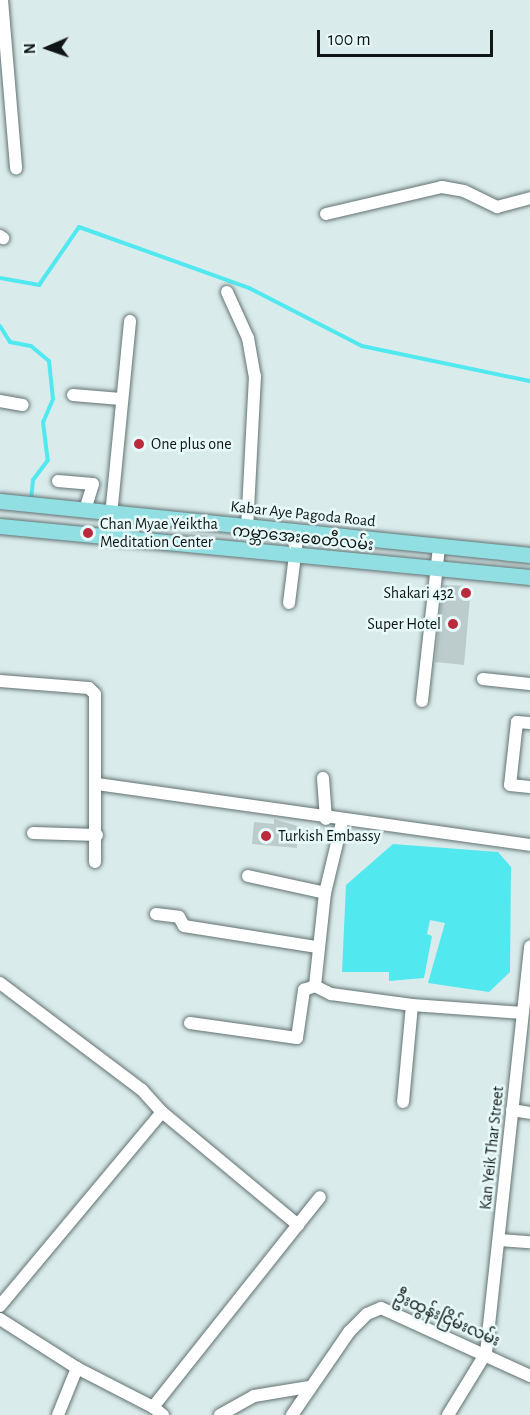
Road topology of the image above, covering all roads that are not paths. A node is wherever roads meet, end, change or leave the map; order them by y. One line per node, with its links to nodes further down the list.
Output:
1 (2, 0): 2 (street)
2 (5, 92): 3 (street)
3 (16, 168)
4 (530, 198): 5 (street)
5 (326, 214)
6 (227, 291): 17 (street)
7 (130, 321): 9 (street)
8 (73, 395): 9 (street)
9 (121, 399): 15 (street)
10 (0, 401): 11 (street)
11 (23, 405)
12 (58, 481): 14 (street)
13 (0, 501): 14 (main road, Kabar Aye Pagoda Road)
14 (85, 510): 15 (main road, Kabar Aye Pagoda Road)
15 (111, 513): 17 (main road, Kabar Aye Pagoda Road); 19 (street)
16 (0, 526): 19 (main road, ကမ္ဘာအေးစေတီလမ်း)
17 (247, 527): 18 (main road, Kabar Aye Pagoda Road)
18 (298, 532): 20 (main road, Kabar Aye Pagoda Road); 21 (street)
19 (109, 536): 21 (main road, ကမ္ဘာအေးစေတီလမ်း)
20 (439, 546): 22 (main road, Kabar Aye Pagoda Road); 23 (street)
21 (294, 555): 23 (main road, ကမ္ဘာအေးစေတီလမ်း); 25 (street)
22 (530, 555)
23 (436, 569): 24 (main road, ကမ္ဘာအေးစေတီလမ်း); 29 (street)
24 (530, 577)
25 (289, 603)
26 (483, 679): 28 (street)
27 (0, 681): 32 (street)
28 (530, 684)
29 (422, 701)
30 (530, 723): 33 (street)
31 (323, 778): 34 (street)
32 (97, 784): 34 (street); 37 (street)
33 (530, 787)
34 (326, 819): 35 (street)
35 (342, 822): 38 (street); 41 (street)
36 (33, 833): 37 (street)
37 (97, 835): 39 (street)
38 (530, 845)
39 (95, 862)
40 (248, 876): 41 (street)
41 (325, 893): 44 (street)
42 (156, 914): 44 (street)
43 (530, 946): 45 (street, Kan Yeik Thar Street)
44 (317, 947): 47 (street)
45 (529, 963): 49 (street, Kan Yeik Thar Street)
46 (0, 983): 54 (street)
47 (315, 986): 48 (street); 50 (street)
48 (412, 1005): 49 (street); 52 (street)
49 (524, 1013): 51 (street, Kan Yeik Thar Street)
50 (190, 1023)
51 (524, 1048): 53 (street, Kan Yeik Thar Street)
52 (402, 1102)
53 (512, 1110): 55 (street); 58 (street, Kan Yeik Thar Street)
54 (162, 1112): 57 (street); 60 (street)
55 (530, 1113)
56 (320, 1197): 57 (street)
57 (298, 1225): 66 (street)
58 (499, 1240): 59 (street); 62 (street, Kan Yeik Thar Street)
59 (530, 1242)
60 (0, 1306)
61 (0, 1319): 63 (street)
62 (486, 1353): 64 (street, ဦးထွန်းငြိမ်းလမ်း); 65 (street, ဦးထွန်းငြိမ်းလမ်း); 70 (street)
63 (77, 1368): 66 (street); 67 (street)
64 (530, 1376)
65 (309, 1387): 68 (street); 69 (street, ဦးထွန်းငြိမ်းလမ်း)
66 (158, 1411)
67 (58, 1415)
68 (220, 1415)
69 (292, 1415)
70 (448, 1415)

